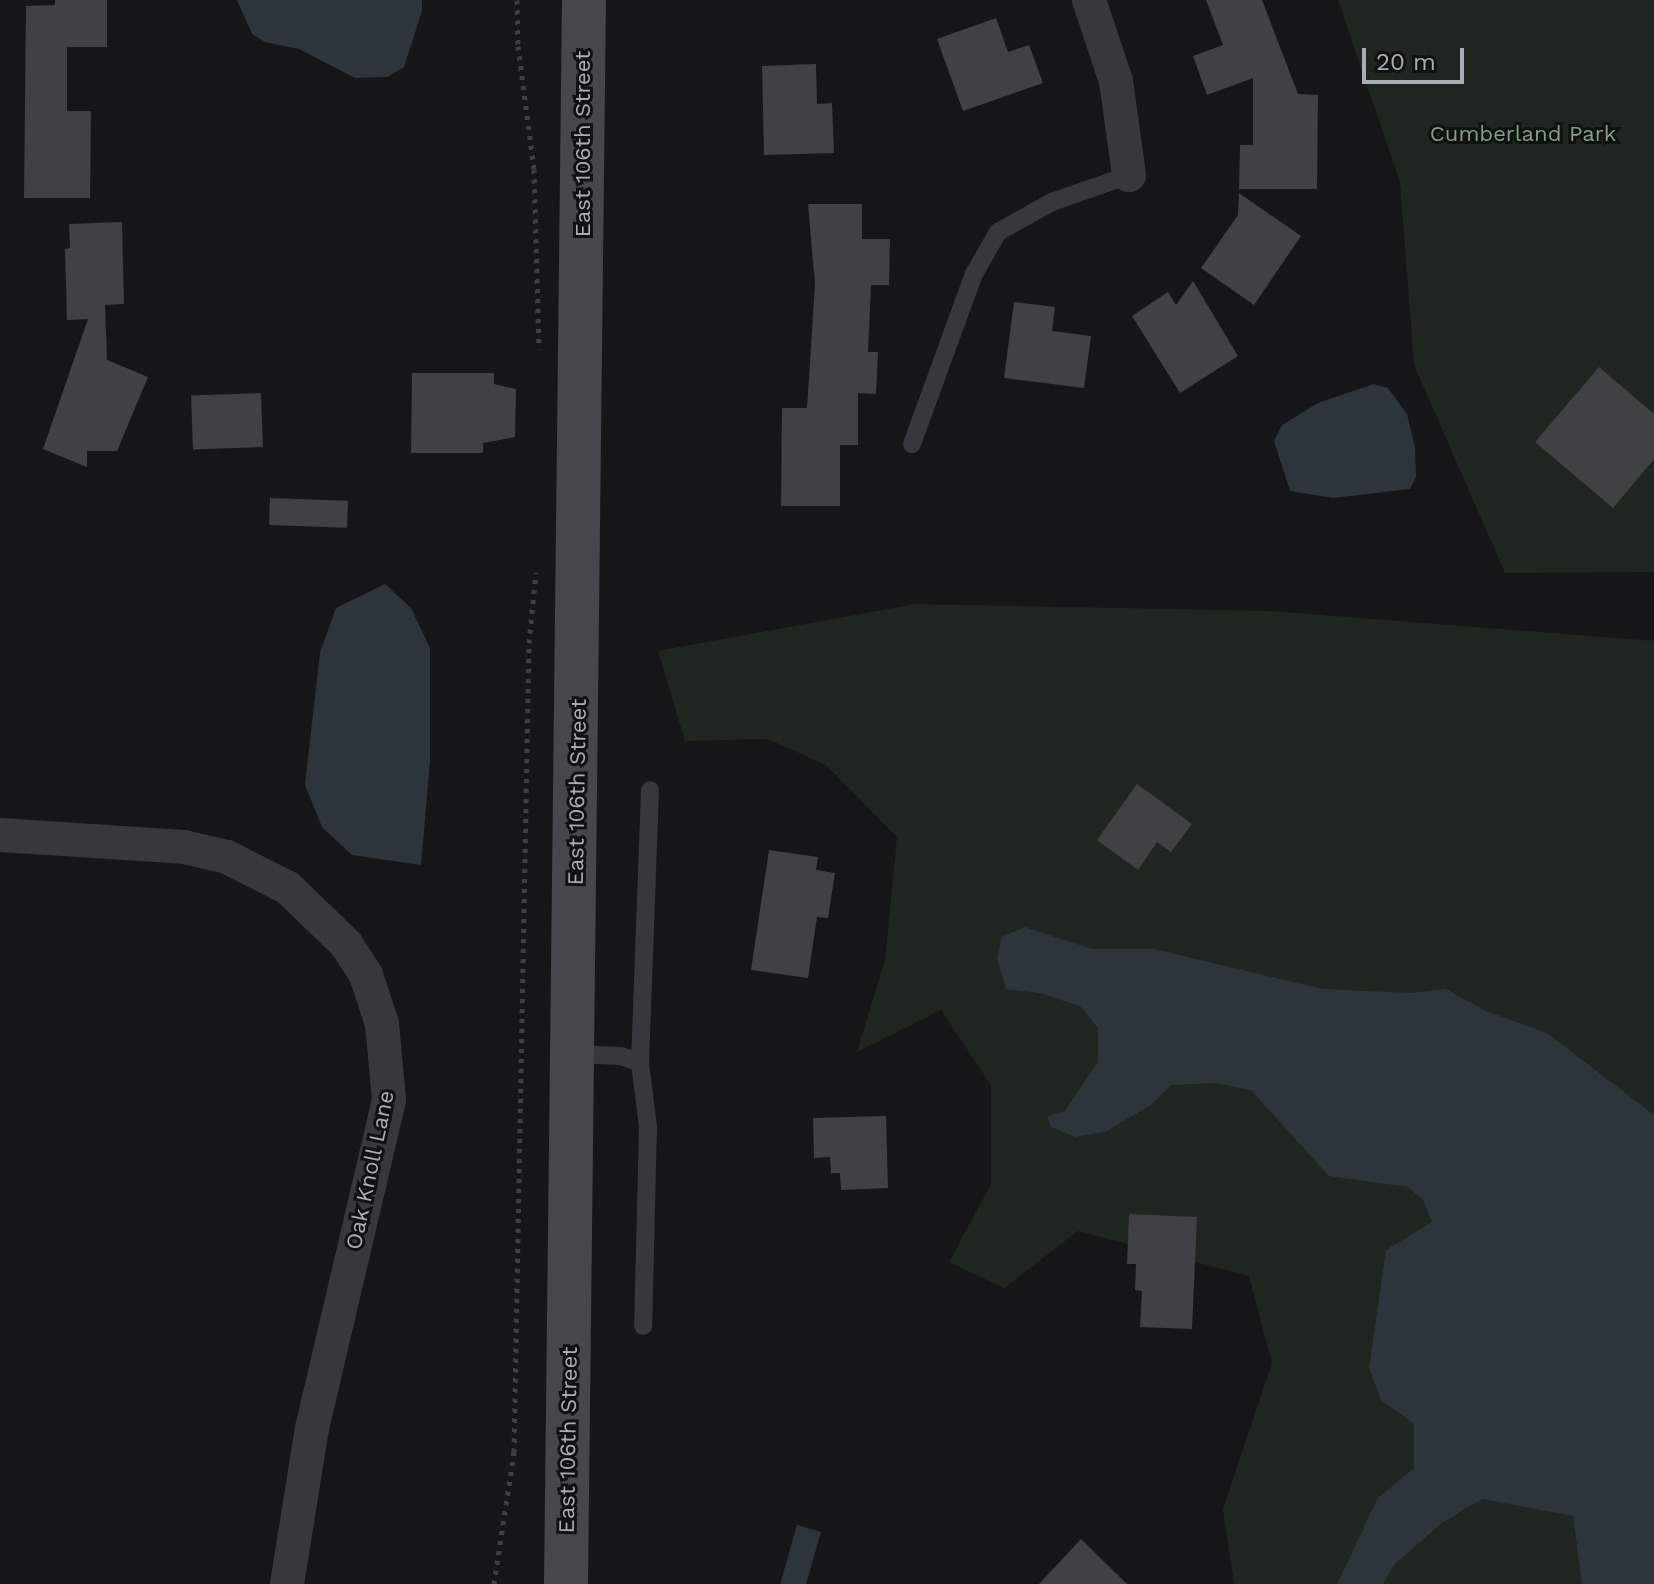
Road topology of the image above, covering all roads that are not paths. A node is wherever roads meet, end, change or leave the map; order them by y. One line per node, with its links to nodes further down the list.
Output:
1 (584, 0): 7 (main road, East 106th Street)
2 (1089, 0): 3 (street)
3 (1129, 175): 4 (lane)
4 (912, 444)
5 (650, 790): 8 (lane)
6 (0, 835): 10 (street, Oak Knoll Lane)
7 (574, 1054): 8 (lane); 11 (main road, East 106th Street)
8 (640, 1063): 9 (lane)
9 (643, 1326)
10 (287, 1584)
11 (566, 1584)

